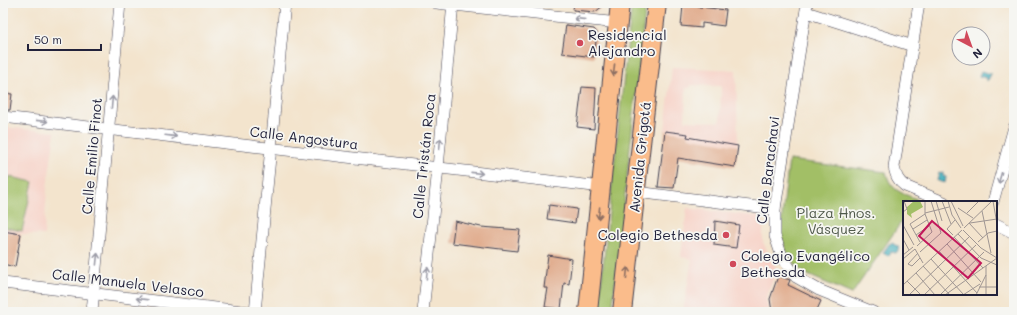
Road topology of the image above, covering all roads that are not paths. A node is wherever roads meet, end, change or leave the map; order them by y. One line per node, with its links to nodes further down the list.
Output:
1 (120, 3): 13 (street, Calle Emilio Finot, one-way to 1)
2 (285, 3): 14 (street)
3 (436, 3): 7 (street)
4 (620, 3): 9 (main road)
5 (657, 3): 17 (main road, Avenida Grigotá)
6 (919, 3): 10 (street)
7 (453, 4): 9 (street, one-way to 7); 15 (street, Calle Tristán Roca, one-way to 7)
8 (807, 7): 10 (street); 20 (street, Calle Barachavi)
9 (618, 23): 16 (main road, one-way to 16)
10 (913, 46): 18 (street)
11 (3, 117): 13 (street, Calle Angostura, one-way to 13)
12 (1014, 127): 19 (street, one-way to 19)
13 (110, 129): 14 (street, Calle Angostura, one-way to 14); 24 (street, Calle Emilio Finot, one-way to 13)
14 (271, 149): 15 (street, Calle Angostura); 27 (street)
15 (438, 168): 16 (street, Calle Angostura, one-way to 16); 28 (street, Calle Tristán Roca, one-way to 15)
16 (602, 187): 29 (main road, one-way to 29)
17 (636, 192): 20 (street); 30 (main road, Avenida Grigotá, one-way to 17)
18 (942, 201)
19 (993, 201)
20 (775, 209): 31 (street, Calle Barachavi)
21 (997, 224): 22 (street)
22 (1014, 233)
23 (3, 283): 24 (street, Calle Manuela Velasco)
24 (93, 293): 25 (street, Calle Emilio Finot); 26 (street, Calle Manuela Velasco, one-way to 24)
25 (92, 312)
26 (250, 312)
27 (255, 312)
28 (423, 312)
29 (588, 312)
30 (622, 312)
31 (872, 312)

